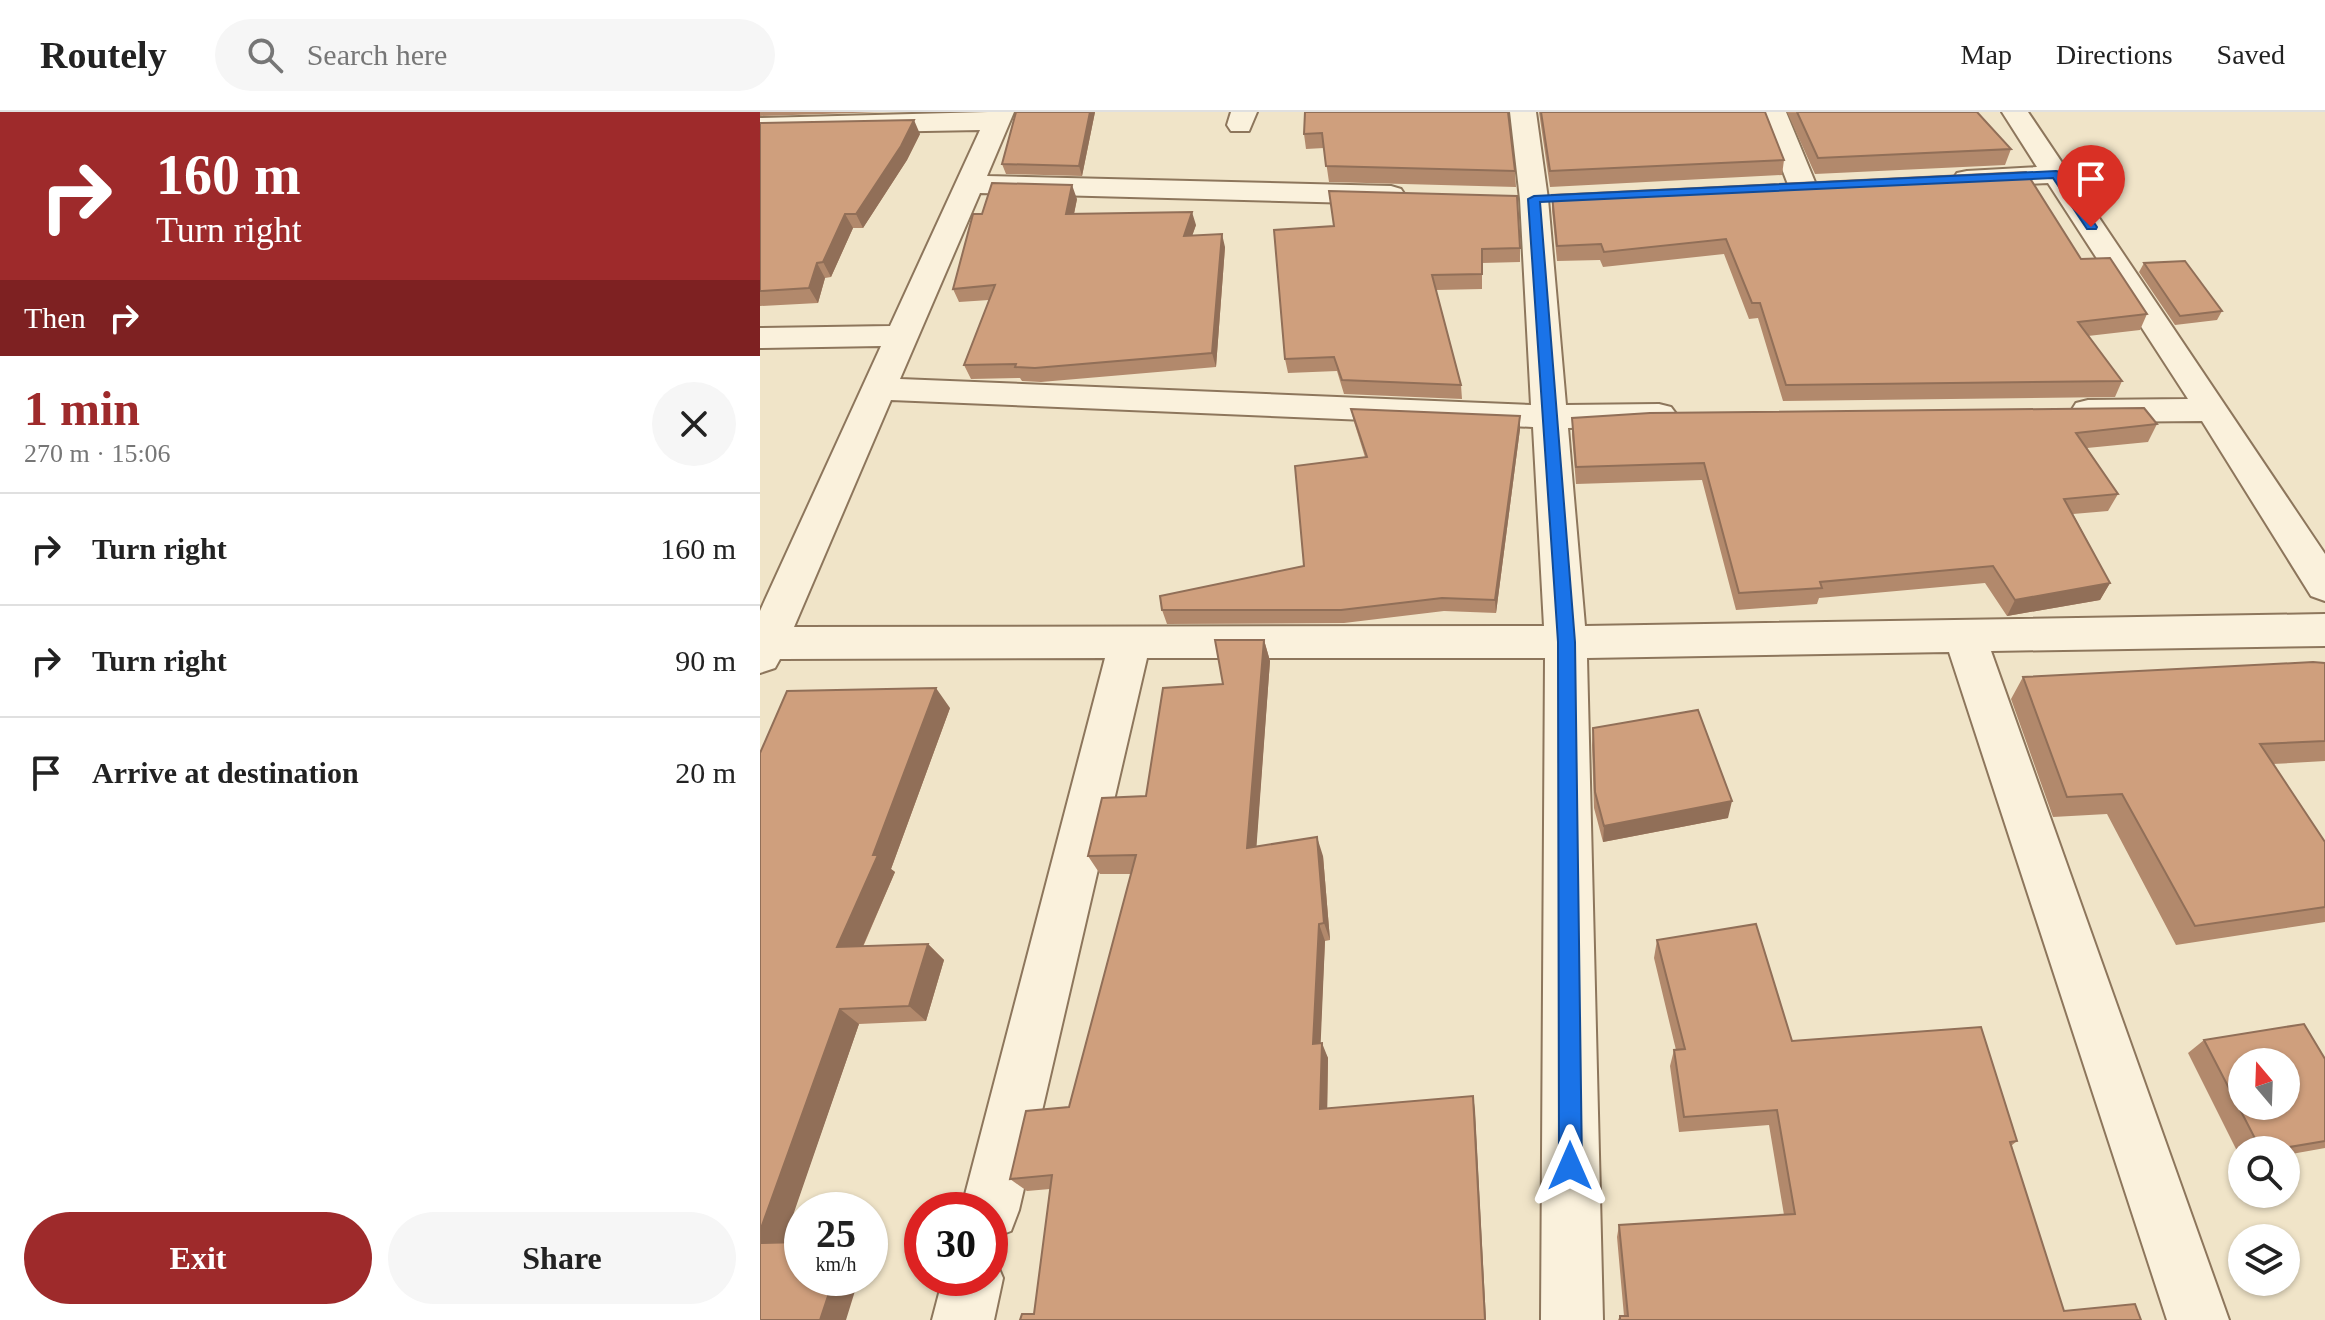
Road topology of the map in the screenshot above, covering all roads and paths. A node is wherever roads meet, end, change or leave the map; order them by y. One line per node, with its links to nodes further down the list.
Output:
1 (1523, 112): 19 (street)
2 (1773, 112): 10 (street)
3 (2015, 112): 6 (street)
4 (999, 117): 5 (street); 8 (street)
5 (760, 126)
6 (2056, 174): 7 (street); 16 (street)
7 (1945, 180)
8 (969, 184): 12 (street); 13 (street)
9 (1834, 185): 10 (street)
10 (1803, 187): 11 (street)
11 (1771, 188)
12 (1424, 196)
13 (901, 336): 14 (street); 15 (street)
14 (760, 338)
15 (878, 389): 19 (street); 25 (street)
16 (2213, 410): 17 (street); 20 (street)
17 (2055, 412)
18 (1692, 415): 19 (street)
19 (1550, 417): 24 (street)
20 (2325, 586)
21 (2325, 630): 22 (street)
22 (1965, 636): 24 (street); 30 (street)
23 (1130, 642): 24 (street); 25 (street); 26 (street)
24 (1566, 642): 29 (street)
25 (763, 650)
26 (994, 1192)
27 (969, 1296): 28 (street)
28 (963, 1320)
29 (1572, 1320)
30 (2198, 1320)

